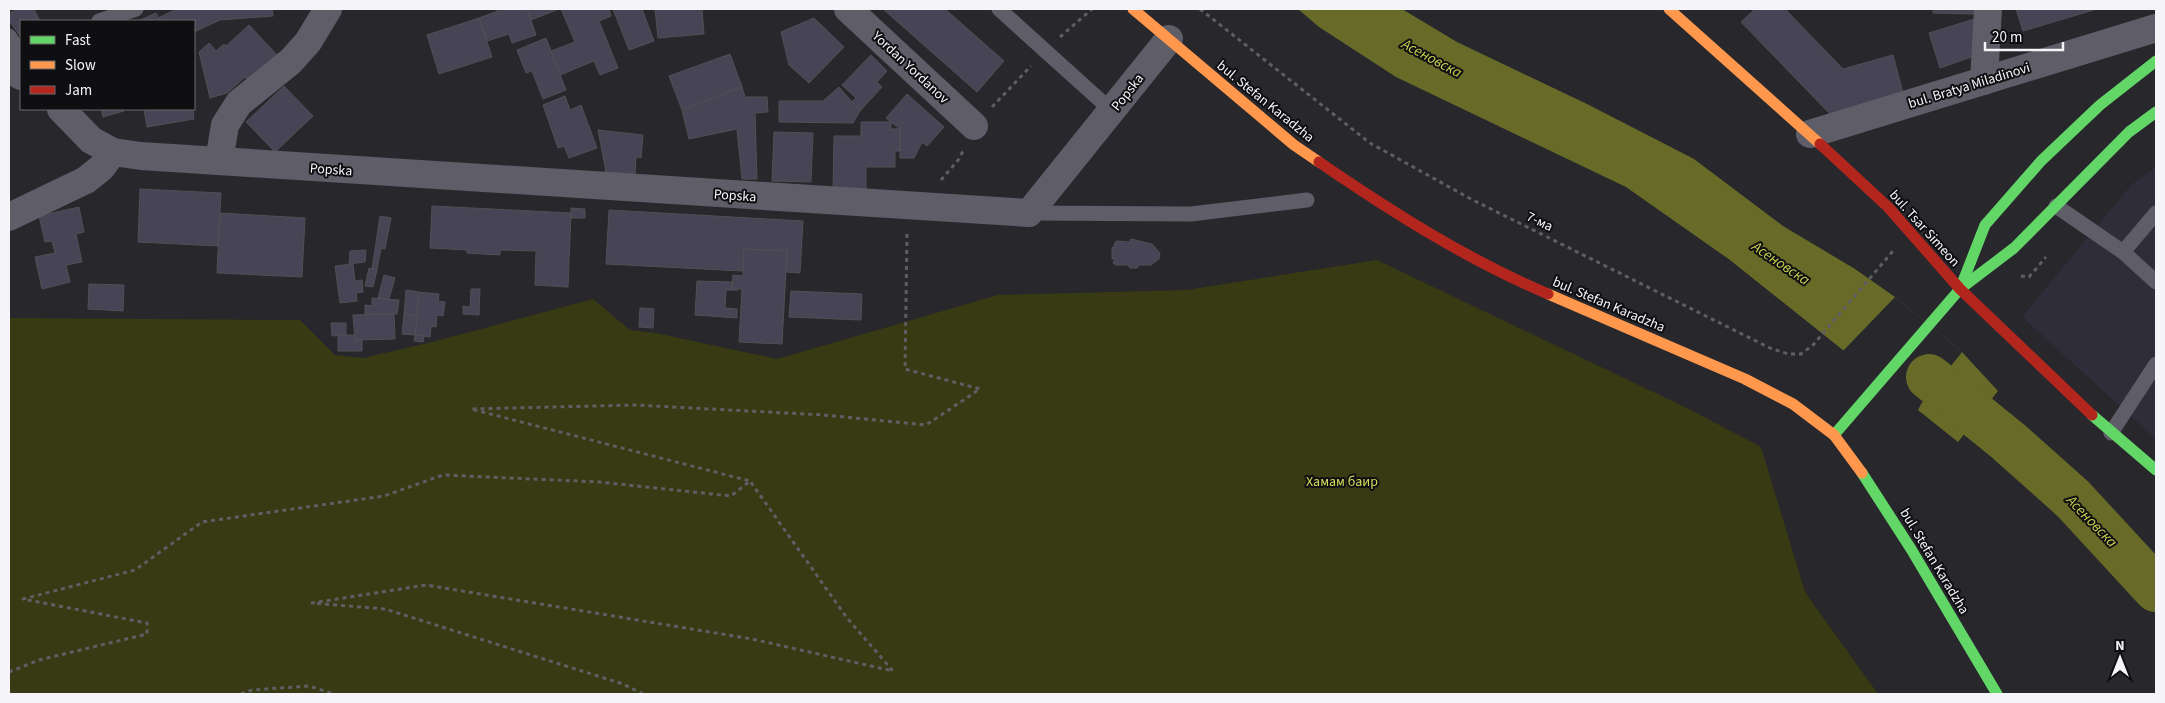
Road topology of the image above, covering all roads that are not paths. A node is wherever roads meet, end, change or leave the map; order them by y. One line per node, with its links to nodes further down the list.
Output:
1 (136, 9): 8 (lane)
2 (328, 9): 19 (street)
3 (848, 9): 16 (street, Yordan Yordanov)
4 (999, 9): 14 (lane)
5 (1133, 9): 10 (main road, bul. Stefan Karadzha)
6 (1988, 9): 12 (street)
7 (1673, 10): 17 (main road, bul. Tsar Simeon)
8 (103, 20)
9 (2156, 28): 12 (street, bul. Bratya Miladinovi)
10 (1169, 39): 14 (street, Popska); 30 (main road, bul. Stefan Karadzha)
11 (2156, 61): 27 (main road)
12 (1984, 80): 17 (street, bul. Bratya Miladinovi)
13 (62, 110): 18 (street)
14 (1112, 111): 22 (street, Popska)
15 (2156, 112): 21 (main road)
16 (974, 126)
17 (1810, 134): 27 (main road, bul. Tsar Simeon)
18 (113, 152): 19 (street, Popska); 24 (street)
19 (219, 161): 22 (street, Popska)
20 (1307, 200): 22 (lane)
21 (2056, 206): 25 (lane); 27 (main road)
22 (1029, 213)
23 (2156, 213): 25 (lane)
24 (9, 217)
25 (2123, 252): 26 (lane)
26 (2156, 282)
27 (1960, 289): 29 (main road, bul. Tsar Simeon); 30 (main road)
28 (2156, 364): 29 (lane)
29 (2111, 433): 31 (main road, bul. Tsar Simeon)
30 (1834, 435): 32 (main road, bul. Stefan Karadzha)
31 (2156, 470)
32 (1997, 694)

